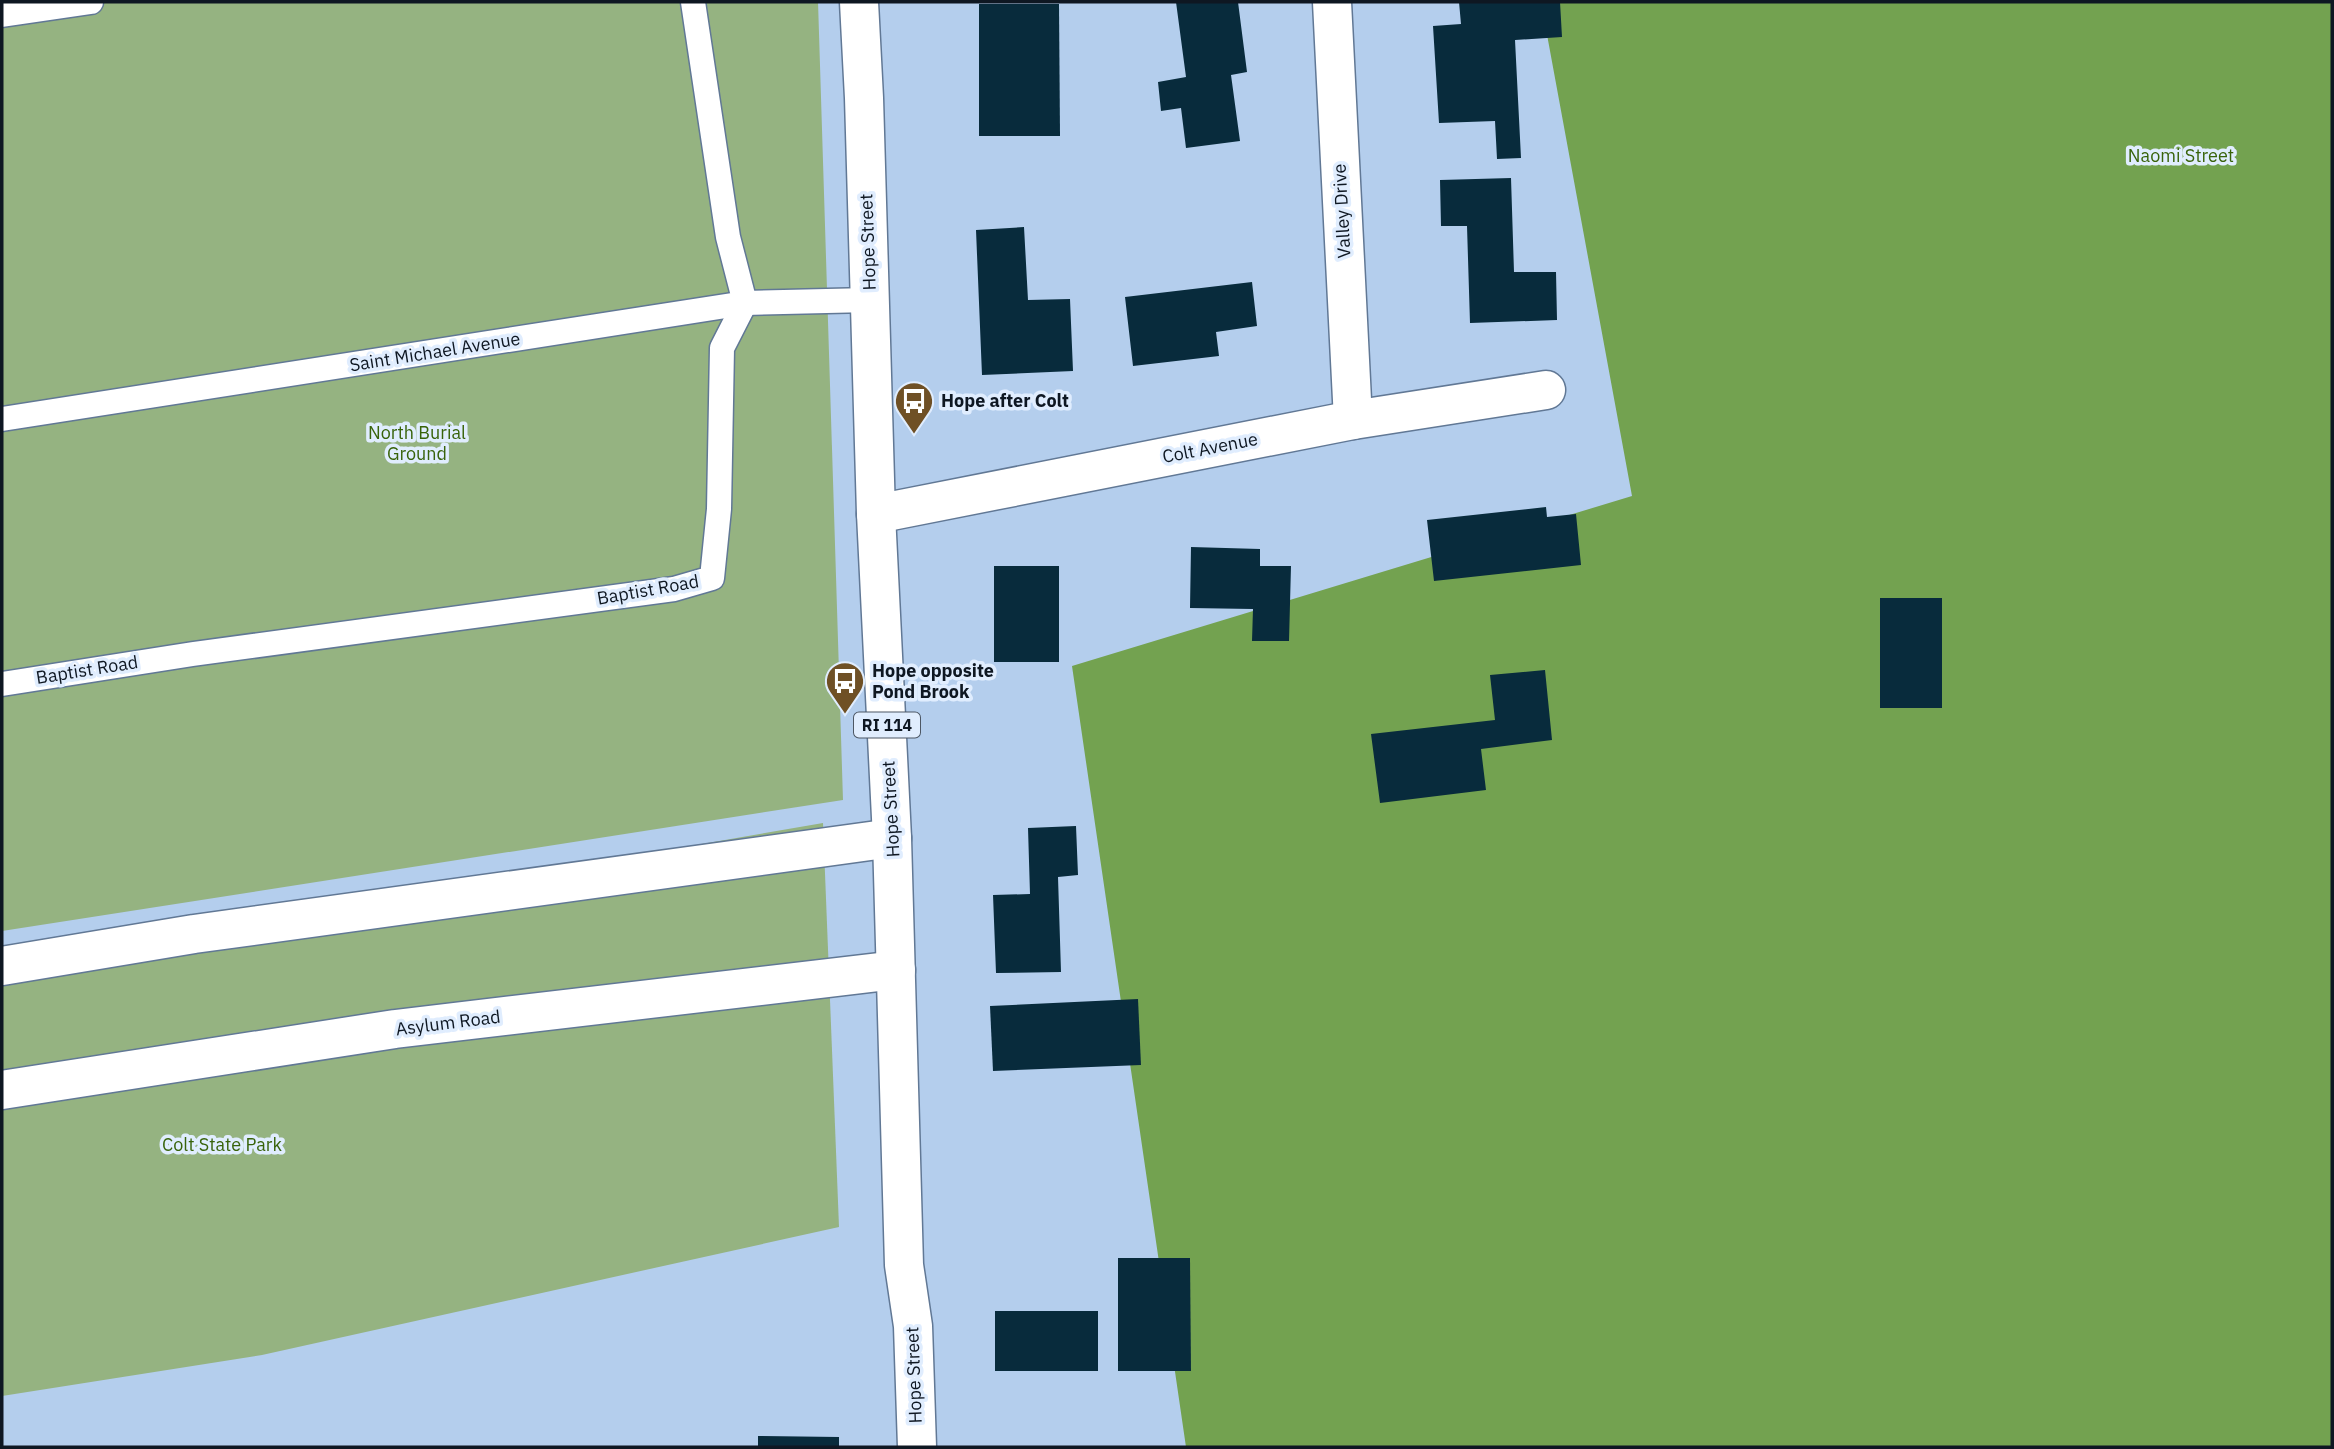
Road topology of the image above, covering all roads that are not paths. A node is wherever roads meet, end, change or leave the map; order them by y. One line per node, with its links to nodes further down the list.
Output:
1 (91, 2): 5 (lane)
2 (694, 2): 7 (lane)
3 (859, 2): 6 (street, Hope Street / RI 114)
4 (1332, 2): 10 (street, Valley Drive)
5 (2, 15)
6 (870, 300): 7 (lane, Saint Michael Avenue); 11 (street, Hope Street / RI 114)
7 (745, 303): 9 (lane, Saint Michael Avenue); 12 (lane, Baptist Road)
8 (1546, 390): 10 (street, Colt Avenue)
9 (2, 419)
10 (1353, 419): 11 (street, Colt Avenue)
11 (876, 514): 13 (street, Hope Street / RI 114)
12 (2, 684)
13 (892, 838): 14 (street); 15 (street, Hope Street / RI 114)
14 (2, 966)
15 (896, 970): 16 (street, Asylum Road); 17 (street, Hope Street / RI 114)
16 (2, 1090)
17 (917, 1447)

